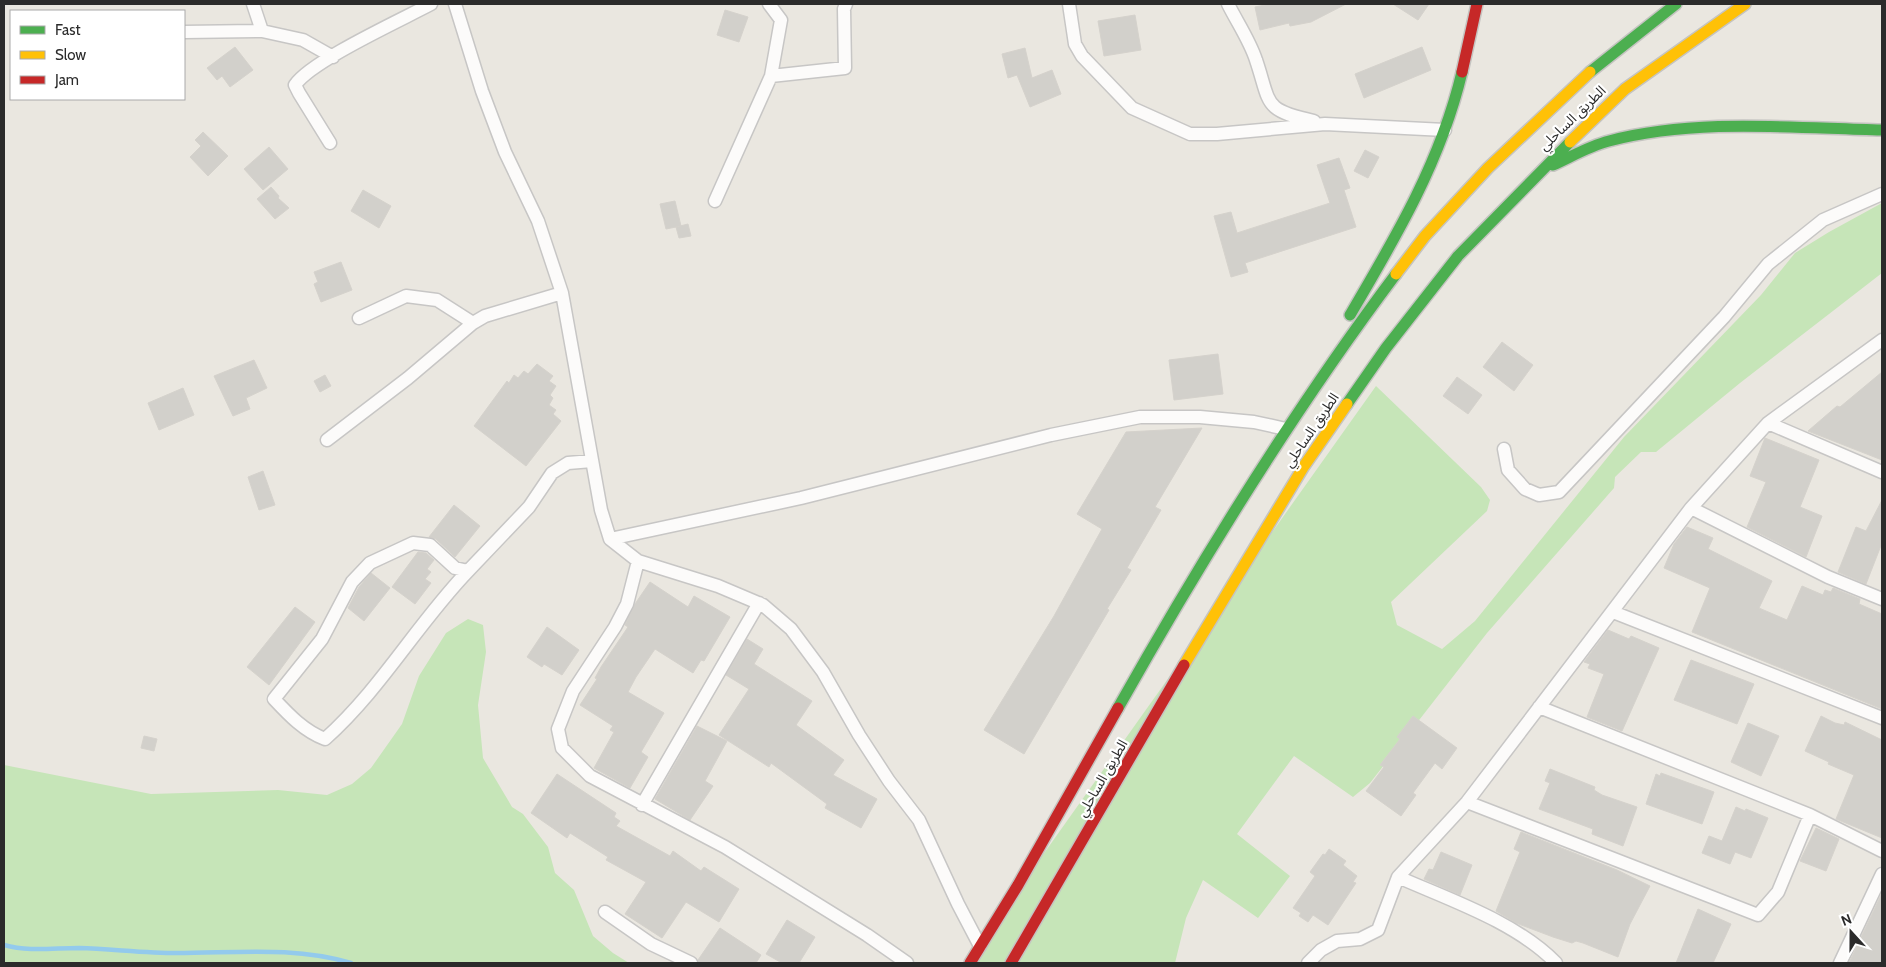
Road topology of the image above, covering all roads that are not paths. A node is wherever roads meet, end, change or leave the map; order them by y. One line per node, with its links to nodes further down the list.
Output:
1 (253, 4): 11 (street)
2 (431, 4): 13 (street)
3 (455, 4): 22 (street)
4 (769, 4): 14 (street)
5 (846, 4): 14 (street)
6 (1069, 4): 15 (street)
7 (1228, 4): 15 (street)
8 (1477, 4): 16 (highway)
9 (1676, 4): 27 (highway, الطريق الساحلي)
10 (1745, 4): 19 (highway, الطريق الساحلي)
11 (262, 31): 12 (street); 13 (street)
12 (185, 32)
13 (333, 57): 18 (street)
14 (771, 76): 21 (street)
15 (1325, 124): 16 (street)
16 (1445, 130): 27 (highway)
17 (1882, 130): 19 (highway)
18 (330, 143)
19 (1539, 171): 52 (highway, الطريق الساحلي)
20 (1882, 194): 29 (street)
21 (715, 201)
22 (562, 293): 24 (street); 30 (street)
23 (359, 318): 24 (street)
24 (473, 323): 28 (street)
25 (1882, 340): 26 (street)
26 (1768, 423): 31 (street); 32 (street)
27 (1286, 429): 33 (street); 48 (highway, الطريق الساحلي)
28 (327, 440)
29 (1504, 450)
30 (592, 460): 33 (street); 35 (street)
31 (1882, 472)
32 (1691, 508): 36 (street); 38 (street)
33 (610, 539): 34 (street)
34 (638, 561): 37 (street); 42 (street)
35 (468, 571): 35 (street)
36 (1882, 599)
37 (759, 604): 42 (street); 48 (street)
38 (1613, 612): 39 (street); 40 (street)
39 (1539, 708): 41 (street); 43 (street)
40 (1882, 718)
41 (1467, 802): 43 (street); 46 (street)
42 (642, 804): 50 (street)
43 (1810, 815): 44 (street)
44 (1882, 851)
45 (1882, 874): 55 (street)
46 (1398, 877): 53 (street); 54 (street)
47 (605, 912): 49 (street)
48 (980, 946): 51 (highway, الطريق الساحلي)
49 (691, 963)
50 (907, 963)
51 (970, 963)
52 (1011, 963)
53 (1308, 963)
54 (1556, 963)
55 (1840, 963)

